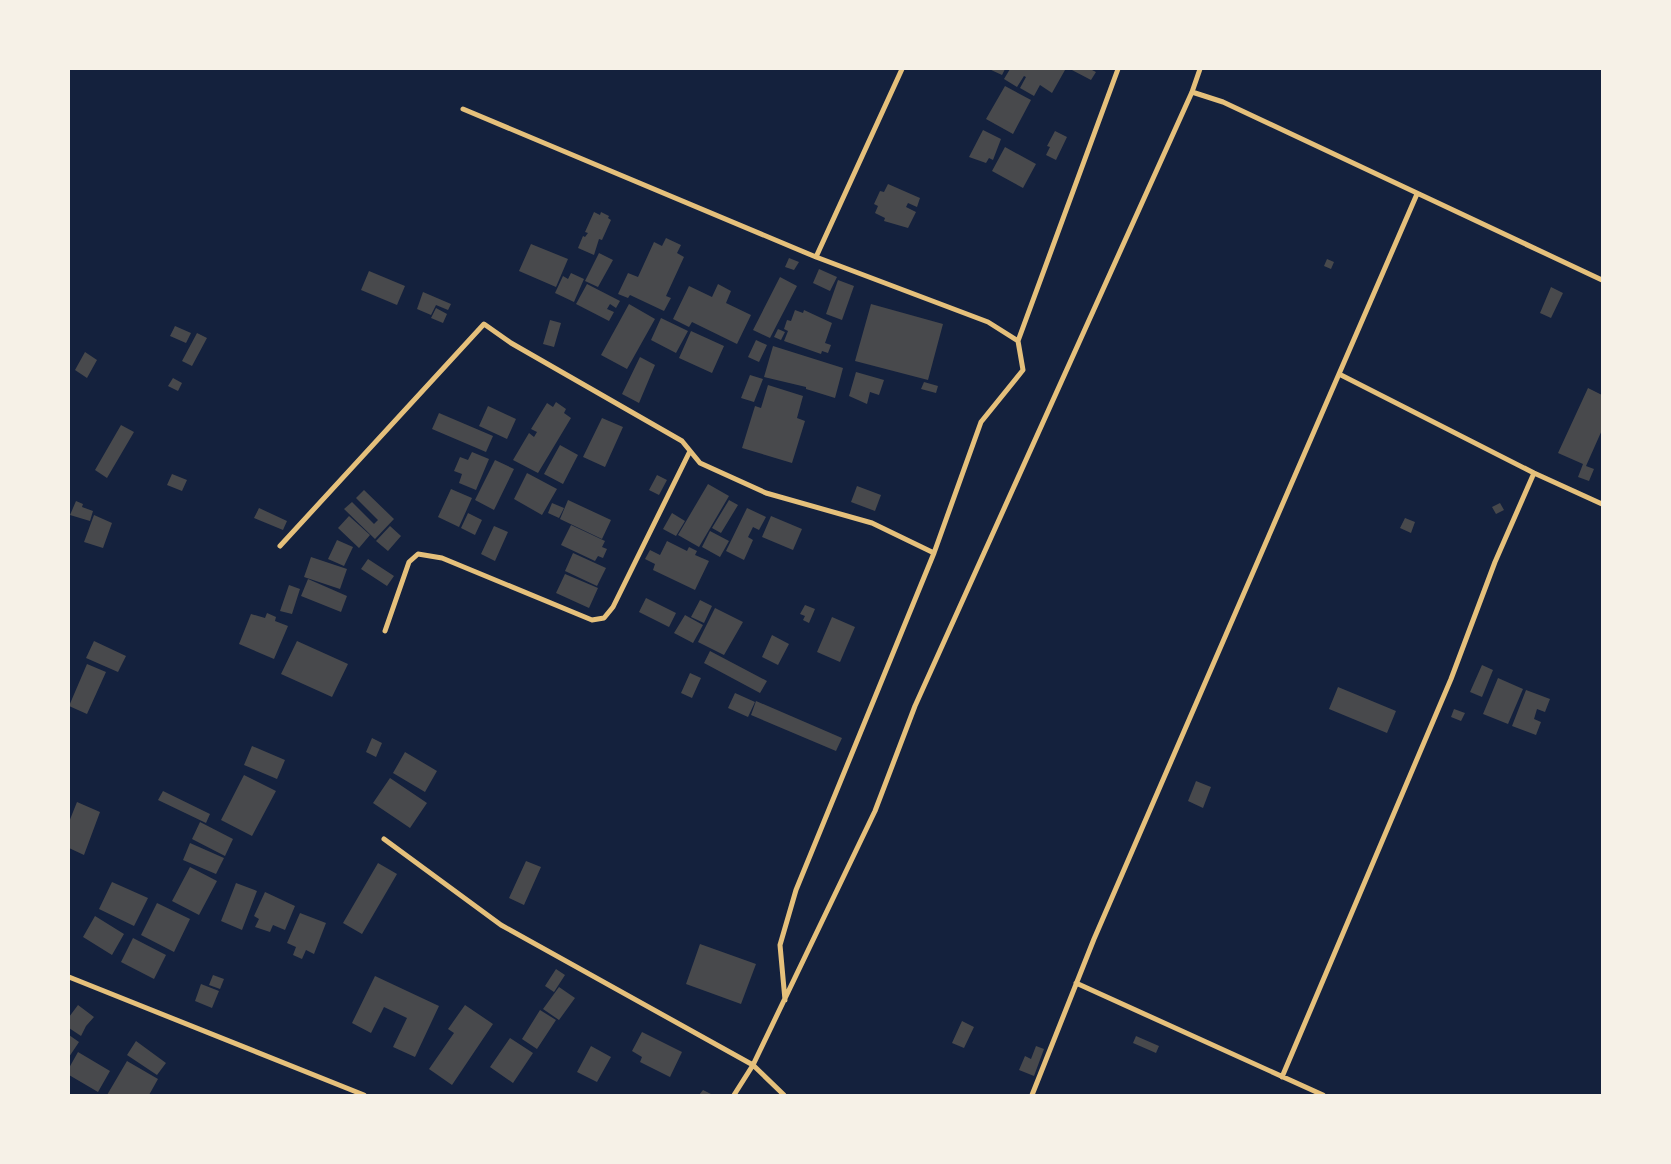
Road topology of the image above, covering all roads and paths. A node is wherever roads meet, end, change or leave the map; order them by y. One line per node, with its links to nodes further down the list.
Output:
1 (902, 69): 7 (street)
2 (1118, 69): 9 (street)
3 (1200, 69): 4 (street)
4 (1192, 92): 6 (street); 20 (street)
5 (463, 109): 7 (street)
6 (1417, 194): 8 (street); 10 (street)
7 (816, 257): 9 (street)
8 (1602, 280)
9 (1018, 341): 15 (street)
10 (1339, 374): 12 (street); 19 (street)
11 (690, 451): 14 (street); 15 (street); 16 (street)
12 (1534, 473): 13 (street); 22 (street)
13 (1602, 504)
14 (280, 546)
15 (934, 553): 20 (street)
16 (385, 631)
17 (384, 839): 21 (street)
18 (69, 977): 23 (street)
19 (1076, 983): 22 (street); 26 (street)
20 (785, 1000): 21 (street)
21 (753, 1065): 24 (street); 25 (street)
22 (1282, 1077): 27 (street)
23 (364, 1095)
24 (734, 1095)
25 (784, 1095)
26 (1032, 1095)
27 (1323, 1095)

